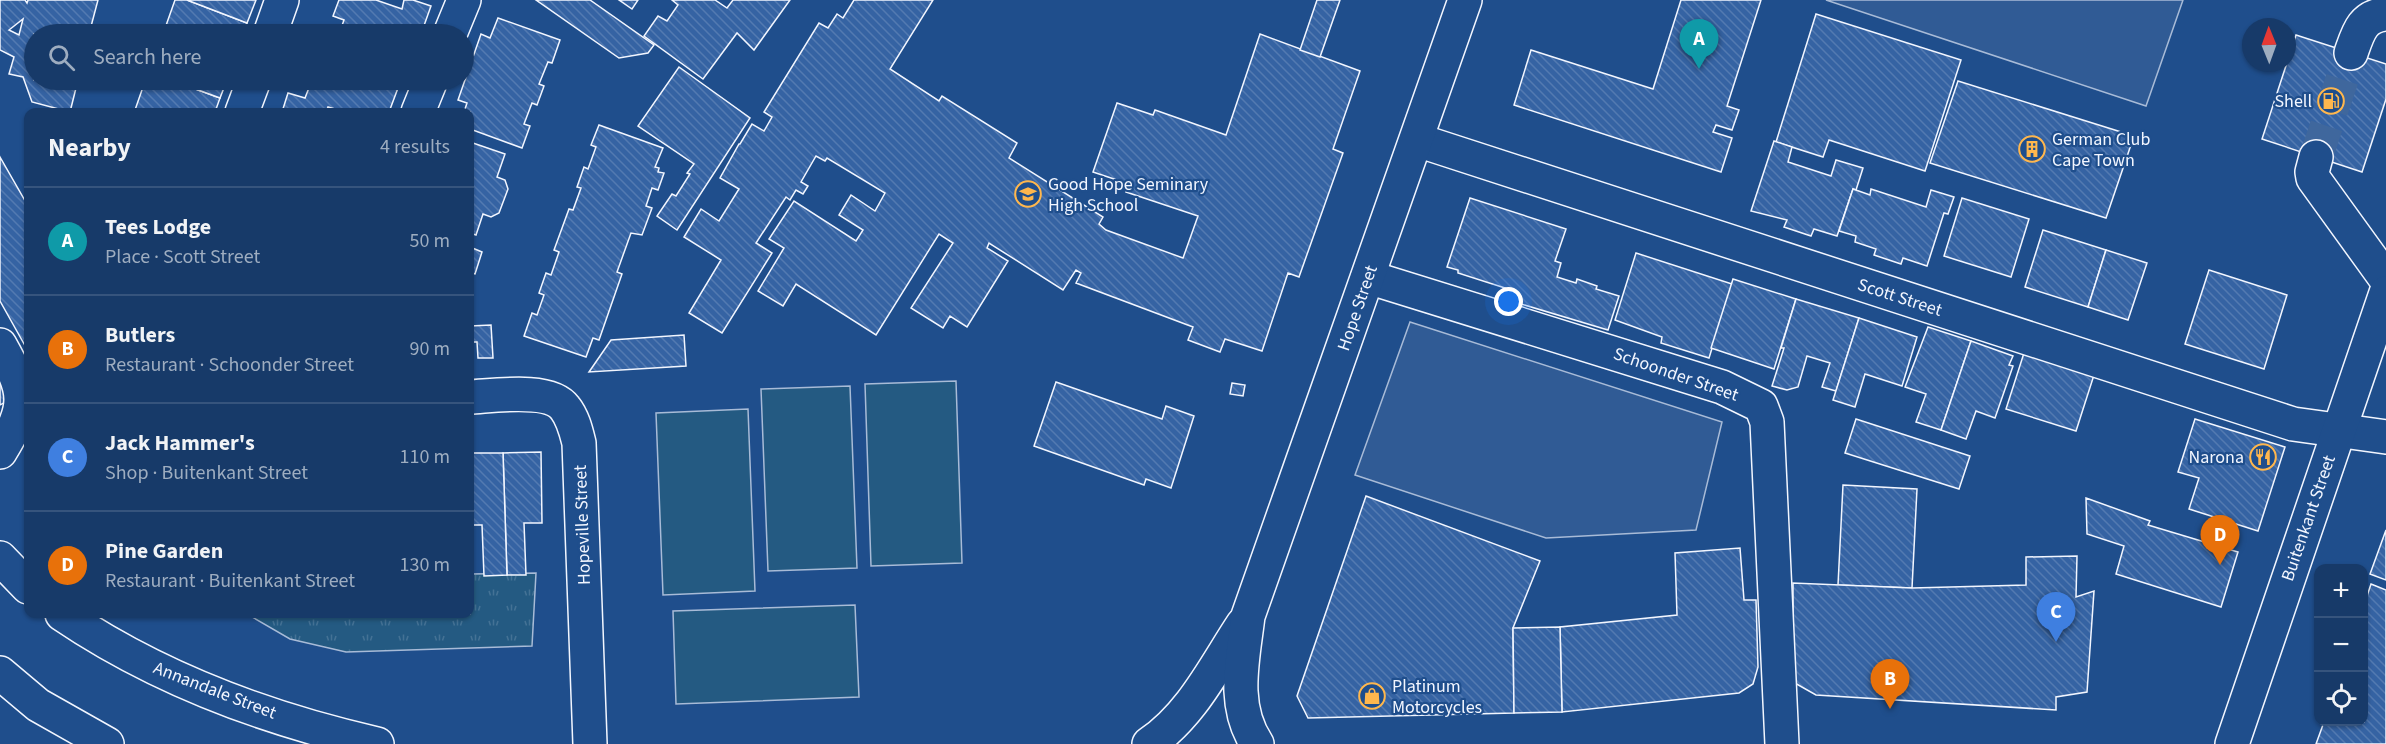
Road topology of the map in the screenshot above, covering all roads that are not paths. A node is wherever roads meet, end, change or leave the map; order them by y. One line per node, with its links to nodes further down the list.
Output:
1 (282, 0): 5 (street)
2 (464, 0): 6 (street)
3 (1465, 0): 12 (street, Hope Street)
4 (2386, 14): 7 (street)
5 (274, 24)
6 (454, 24)
7 (2351, 53)
8 (250, 90): 10 (street)
9 (427, 90): 11 (street)
10 (244, 108)
11 (420, 108)
12 (1417, 140): 14 (street, Hope Street); 19 (street, Scott Street)
13 (2316, 157): 15 (street)
14 (1368, 277): 24 (street, Hope Street); 32 (street, Schoonder Street)
15 (2386, 279)
16 (2386, 293): 19 (street, Buitenkant Street)
17 (0, 345): 21 (street)
18 (474, 397): 29 (street, Hopeville Street)
19 (2338, 432): 20 (street, Scott Street); 33 (street, Buitenkant Street)
20 (2386, 437)
21 (0, 452)
22 (0, 558): 23 (street)
23 (24, 583)
24 (1248, 616): 30 (street, Hope Street); 31 (street, Hope Street)
25 (68, 618): 28 (street, Annandale Street)
26 (0, 673): 27 (street)
27 (107, 744)
28 (377, 744)
29 (590, 744)
30 (1149, 744)
31 (1257, 744)
32 (1782, 744)
33 (2232, 744)

